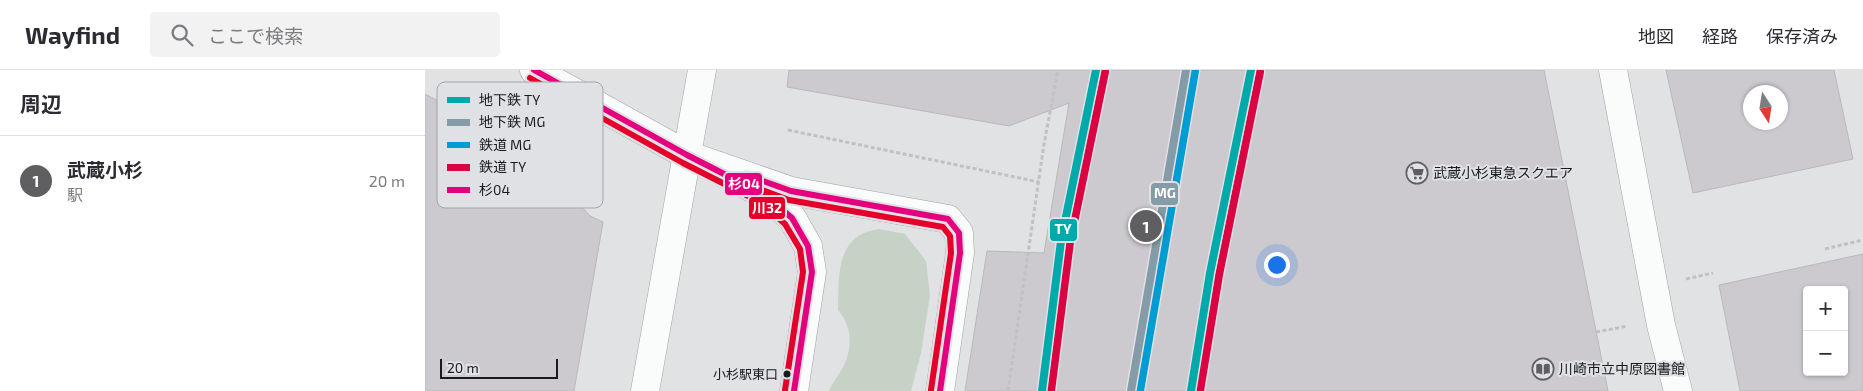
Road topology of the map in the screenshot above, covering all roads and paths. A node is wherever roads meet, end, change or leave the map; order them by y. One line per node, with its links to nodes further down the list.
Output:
1 (534, 70): 5 (street)
2 (701, 70): 8 (street)
3 (1058, 70): 9 (path)
4 (1613, 70): 20 (street)
5 (556, 82)
6 (603, 108): 8 (street)
7 (788, 130): 9 (path)
8 (687, 155): 16 (street); 17 (street); 18 (street)
9 (1039, 182): 19 (path)
10 (1863, 240): 11 (path)
11 (1825, 249)
12 (1713, 273): 13 (path)
13 (1680, 280)
14 (1630, 325): 15 (path)
15 (1596, 332)
16 (645, 391)
17 (794, 391)
18 (940, 391)
19 (1008, 391)
20 (1678, 391)

